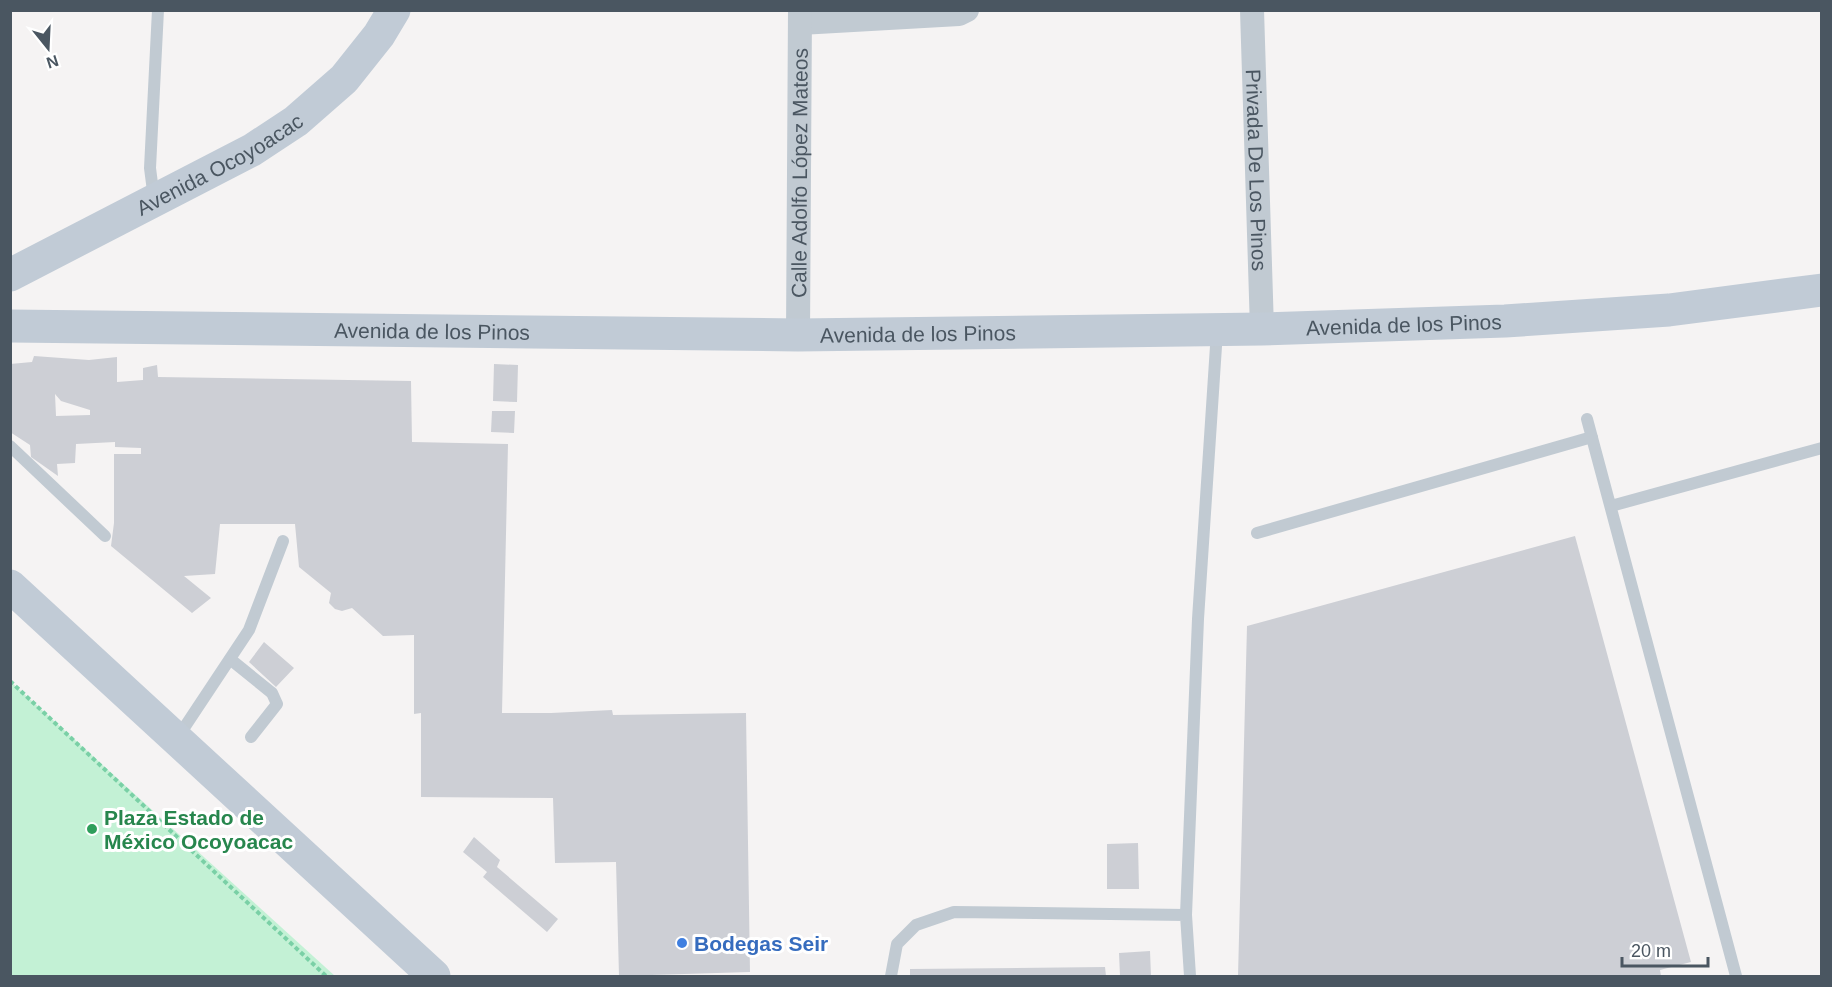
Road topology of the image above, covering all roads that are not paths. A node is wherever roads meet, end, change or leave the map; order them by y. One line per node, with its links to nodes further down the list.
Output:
1 (158, 10): 6 (lane)
2 (394, 10): 6 (street, Avenida Ocoyoacac)
3 (967, 10): 5 (street)
4 (1252, 10): 10 (street, Privada De Los Pinos)
5 (800, 17): 12 (street, Calle Adolfo López Mateos)
6 (154, 201): 7 (street, Avenida Ocoyoacac)
7 (10, 275)
8 (1821, 290): 10 (street, Avenida de los Pinos)
9 (10, 326): 12 (street, Avenida de los Pinos)
10 (1262, 329): 11 (street, Avenida de los Pinos)
11 (1217, 330): 12 (street, Avenida de los Pinos); 25 (lane)
12 (798, 335)
13 (1587, 419): 14 (lane)
14 (1592, 437): 17 (lane); 18 (lane)
15 (10, 446): 19 (lane)
16 (1821, 448): 17 (lane)
17 (1611, 506): 29 (lane)
18 (1257, 533)
19 (105, 536)
20 (283, 541): 22 (lane)
21 (10, 586): 24 (street)
22 (230, 659): 23 (lane); 24 (lane)
23 (251, 737)
24 (176, 739): 26 (street)
25 (1186, 915): 27 (lane); 28 (lane)
26 (434, 976)
27 (891, 976)
28 (1190, 976)
29 (1736, 976)

